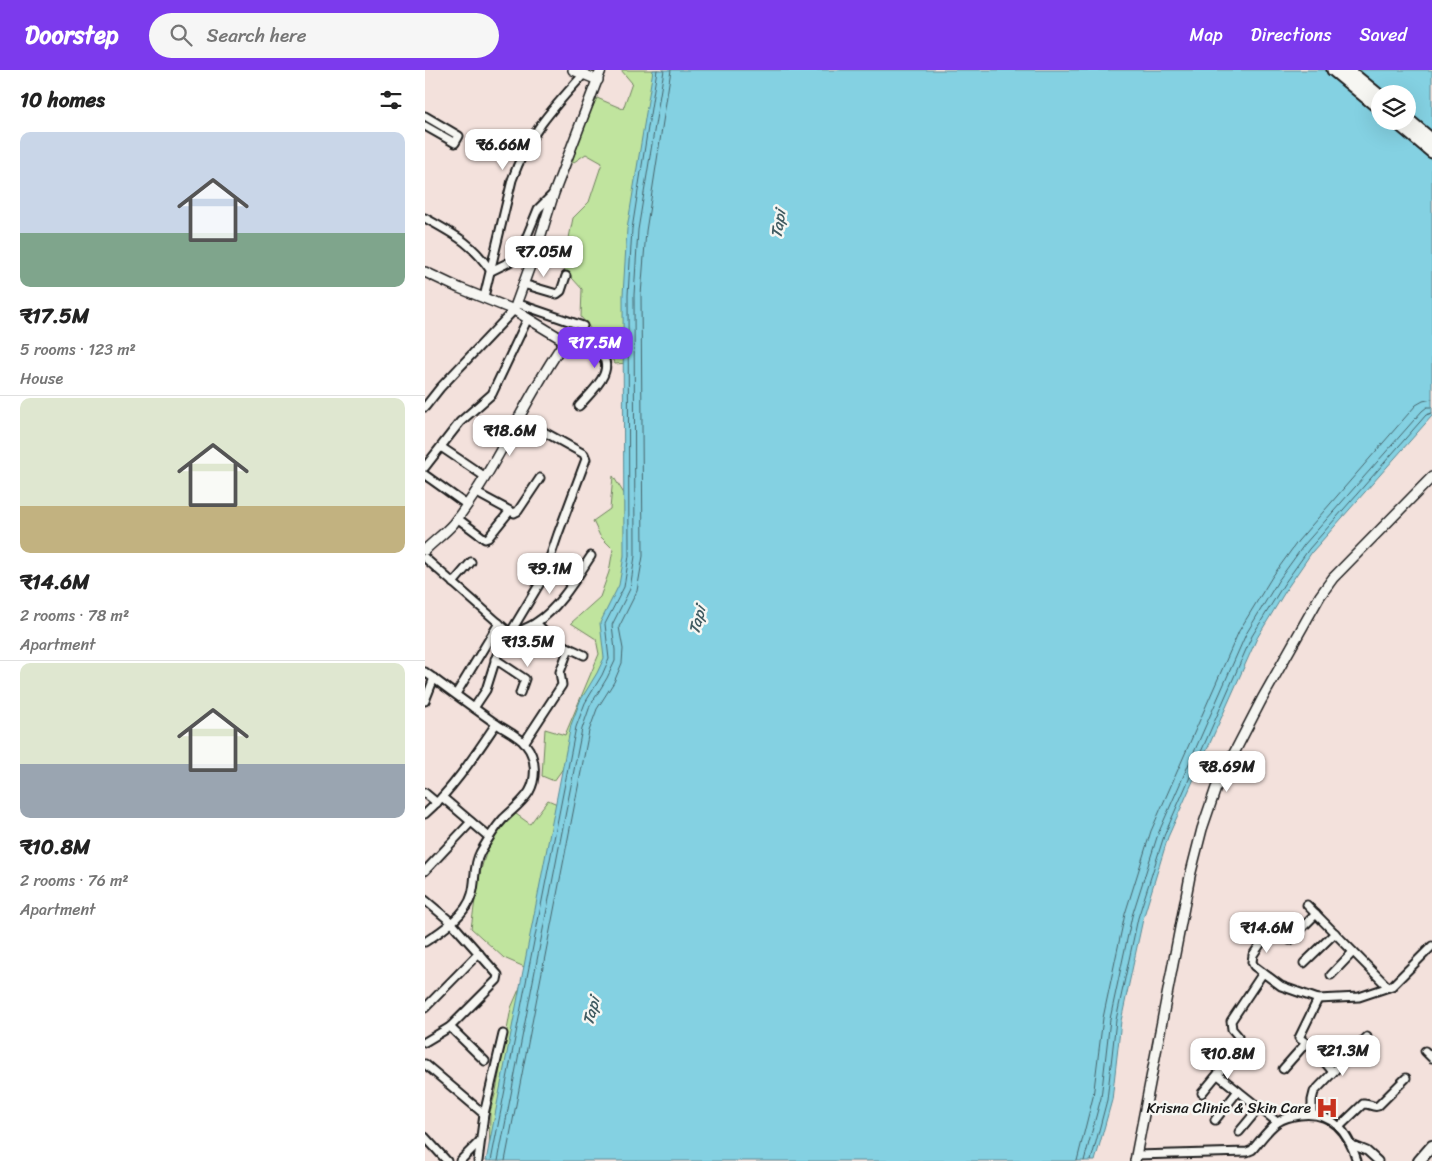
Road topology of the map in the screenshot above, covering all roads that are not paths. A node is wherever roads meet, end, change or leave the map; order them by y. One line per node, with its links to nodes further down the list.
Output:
1 (573, 70): 5 (street)
2 (601, 70): 6 (street)
3 (1333, 70): 8 (main road)
4 (1348, 70): 7 (main road)
5 (583, 75): 6 (street); 19 (street)
6 (598, 80): 15 (street)
7 (1371, 89)
8 (1371, 102)
9 (425, 116): 10 (street)
10 (425, 126)
11 (1416, 127): 13 (main road)
12 (1406, 130): 14 (main road)
13 (1432, 140)
14 (1432, 152)
15 (554, 193): 17 (street); 18 (street)
16 (425, 218): 19 (street)
17 (520, 256): 18 (street); 19 (street)
18 (533, 259): 22 (street)
19 (491, 271): 23 (street)
20 (425, 272): 23 (street)
21 (566, 276): 22 (street)
22 (523, 284): 24 (street)
23 (484, 297): 24 (street)
24 (515, 307): 25 (street); 26 (street); 29 (street)
25 (528, 318): 27 (street); 31 (street)
26 (583, 326)
27 (565, 341): 28 (street); 30 (street)
28 (579, 406)
29 (425, 407)
30 (519, 418): 34 (street); 48 (street)
31 (441, 447): 32 (street); 34 (street)
32 (425, 466)
33 (425, 475): 38 (street)
34 (485, 476): 37 (street)
35 (1432, 477): 109 (street)
36 (540, 478): 39 (street)
37 (475, 492): 38 (street); 39 (street)
38 (467, 505): 40 (street)
39 (509, 512): 40 (street)
40 (457, 518): 41 (street)
41 (425, 550)
42 (591, 556): 47 (street)
43 (425, 558): 45 (street)
44 (471, 562): 45 (street)
45 (453, 583): 46 (street)
46 (499, 623): 48 (street); 54 (street)
47 (536, 623): 48 (street); 49 (street)
48 (509, 634): 51 (street)
49 (569, 648): 50 (street); 59 (street)
50 (585, 655)
51 (495, 659): 55 (street); 57 (street)
52 (425, 672): 53 (street)
53 (434, 678): 54 (street); 56 (street)
54 (456, 694): 57 (street)
55 (521, 694)
56 (425, 701)
57 (474, 708): 58 (street)
58 (496, 724): 59 (street); 61 (street)
59 (524, 743): 64 (street)
60 (425, 793): 61 (street)
61 (440, 800): 62 (street); 63 (street)
62 (425, 814)
63 (471, 822): 64 (street); 65 (street)
64 (489, 837): 70 (street)
65 (425, 871)
66 (425, 900): 70 (street)
67 (1307, 904): 68 (street)
68 (1317, 914): 71 (street); 72 (street)
69 (1278, 918): 78 (street)
70 (451, 922): 73 (street); 76 (street)
71 (1335, 933): 75 (street); 77 (street)
72 (1290, 940)
73 (425, 942)
74 (1432, 946): 80 (street)
75 (1353, 952): 79 (street); 80 (street)
76 (479, 953): 82 (street); 83 (street)
77 (1304, 963)
78 (1263, 973): 81 (street); 94 (street)
79 (1331, 975)
80 (1388, 987): 81 (street)
81 (1318, 999): 87 (street)
82 (425, 1008)
83 (450, 1028): 86 (street); 90 (street)
84 (503, 1034): 99 (street)
85 (1367, 1037): 93 (street)
86 (426, 1040)
87 (1306, 1043): 92 (street); 93 (street)
88 (1425, 1051): 89 (street)
89 (1432, 1058)
90 (485, 1061)
91 (425, 1064): 99 (street)
92 (1283, 1069)
93 (1333, 1072): 100 (street)
94 (1218, 1075): 96 (street); 97 (street)
95 (1406, 1078): 103 (street)
96 (1238, 1091): 98 (street); 101 (street)
97 (1202, 1093)
98 (1259, 1108): 102 (street); 104 (street)
99 (484, 1114): 106 (street)
100 (1311, 1114): 102 (street); 103 (street)
101 (1215, 1120)
102 (1277, 1122): 109 (street)
103 (1339, 1126): 107 (street)
104 (1239, 1132)
105 (425, 1137): 110 (street)
106 (480, 1141): 111 (street); 112 (street)
107 (1352, 1144): 113 (street); 114 (street)
108 (1432, 1146): 115 (main road)
109 (1136, 1158)
110 (447, 1161)
111 (460, 1161)
112 (478, 1161)
113 (1357, 1161)
114 (1378, 1161)
115 (1419, 1161)

